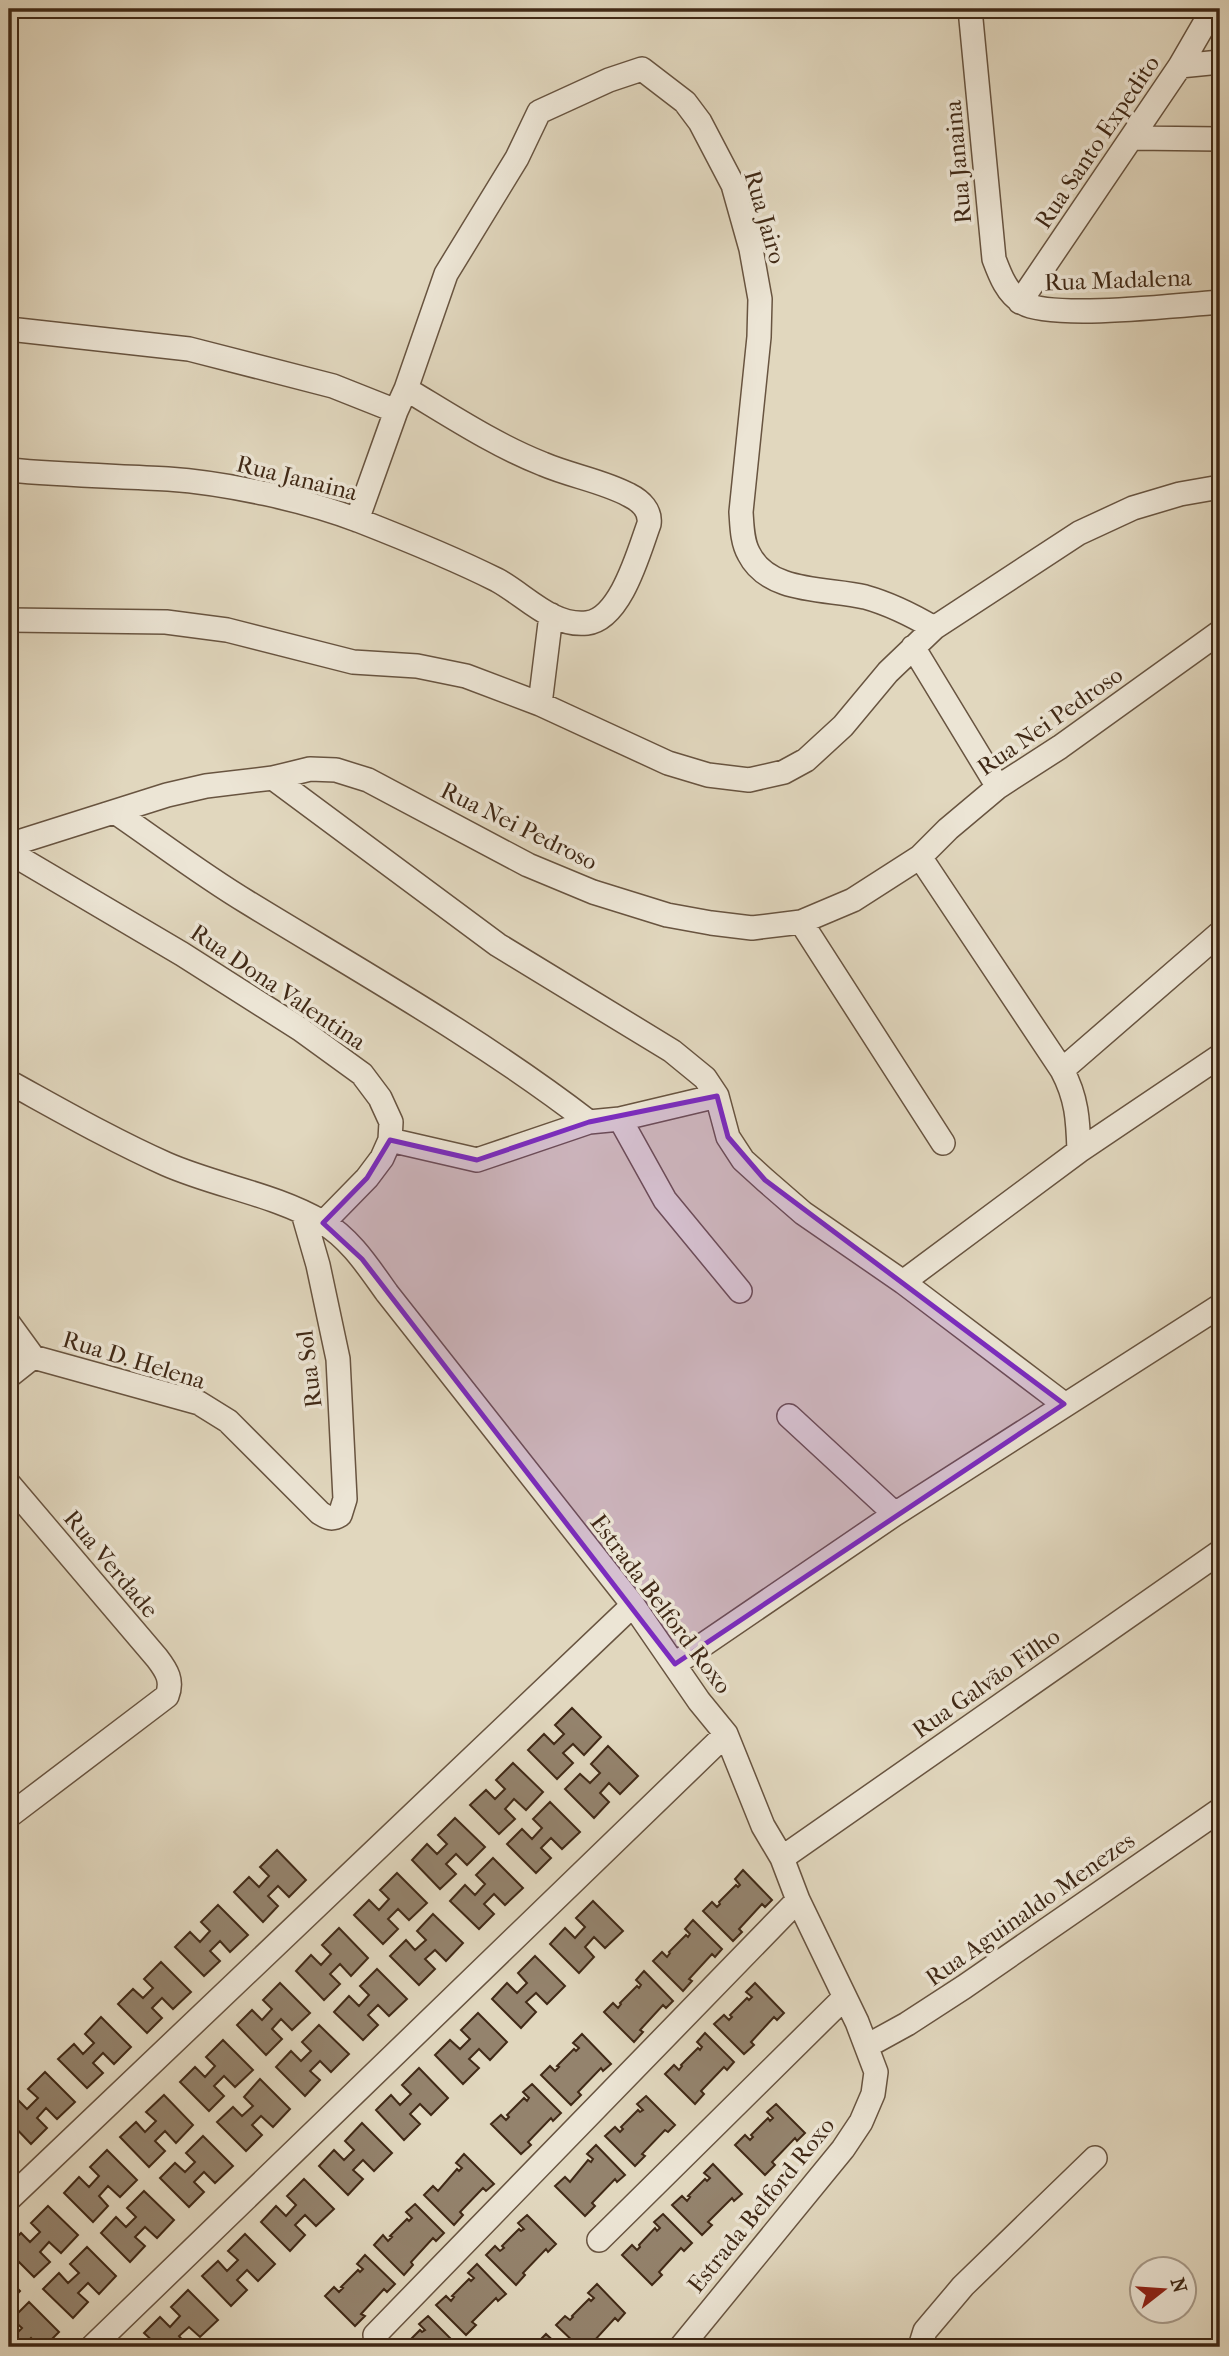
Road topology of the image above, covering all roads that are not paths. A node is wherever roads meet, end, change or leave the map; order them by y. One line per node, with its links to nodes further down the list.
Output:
1 (970, 9): 7 (street, Rua Janaina)
2 (1213, 9): 4 (street, Rua Santo Expedito)
3 (1220, 62): 4 (street)
4 (1180, 66): 5 (street, Rua Santo Expedito)
5 (1132, 138): 6 (street); 7 (street, Rua Santo Expedito)
6 (1220, 139)
7 (1020, 302): 8 (street, Rua Madalena)
8 (1220, 302)
9 (9, 329): 11 (street)
10 (406, 389): 11 (street, Rua Jairo); 15 (street, Rua Janaina); 17 (street, Rua Jairo)
11 (396, 411): 14 (street, Rua Jairo)
12 (9, 470): 14 (street, Rua Janaina)
13 (1220, 487): 17 (street)
14 (357, 520): 15 (street, Rua Janaina)
15 (551, 615): 20 (street)
16 (9, 620): 20 (street)
17 (934, 628): 19 (street)
18 (1220, 632): 22 (street, Rua Nei Pedroso)
19 (913, 647): 20 (street); 22 (street)
20 (540, 704)
21 (273, 778): 23 (street, Rua Nei Pedroso); 27 (street, Rua Nei Pedroso); 32 (street)
22 (998, 787): 26 (street, Rua Nei Pedroso)
23 (115, 812): 24 (street, Rua Nei Pedroso); 34 (street)
24 (9, 845)
25 (9, 852): 35 (street, Rua Dona Valentina)
26 (920, 857): 27 (street, Rua Nei Pedroso); 30 (street)
27 (801, 922): 36 (street)
28 (1220, 933): 30 (street)
29 (1220, 1056): 37 (street)
30 (1062, 1070): 37 (street)
31 (9, 1082): 38 (street, Estrada Belford Roxo)
32 (717, 1096): 33 (street); 39 (street)
33 (620, 1119): 34 (street); 40 (street)
34 (589, 1122): 35 (street)
35 (390, 1140): 38 (street)
36 (943, 1143)
37 (1079, 1151): 39 (street)
38 (313, 1218): 49 (street, Rua Sol); 51 (street, Estrada Belford Roxo)
39 (903, 1282): 45 (street)
40 (740, 1290)
41 (1220, 1306): 45 (street)
42 (9, 1324): 43 (street)
43 (33, 1357): 44 (street, Rua D. Helena); 49 (street, Rua D. Helena)
44 (9, 1376)
45 (1064, 1404): 48 (street)
46 (789, 1416): 48 (street)
47 (9, 1485): 55 (street, Rua Verdade)
48 (895, 1514): 52 (street)
49 (335, 1518)
50 (1220, 1552): 56 (street, Rua Galvão Filho)
51 (633, 1605): 52 (street, Estrada Belford Roxo); 61 (street)
52 (675, 1664): 53 (street, Estrada Belford Roxo)
53 (726, 1734): 56 (street, Estrada Belford Roxo); 64 (street)
54 (1220, 1810): 59 (street, Rua Aguinaldo Menezes)
55 (10, 1812)
56 (782, 1858): 57 (street, Estrada Belford Roxo)
57 (798, 1900): 58 (street, Estrada Belford Roxo); 63 (street)
58 (844, 1998): 59 (street, Estrada Belford Roxo); 62 (street)
59 (867, 2046): 65 (street, Estrada Belford Roxo)
60 (1095, 2158): 66 (street)
61 (9, 2199)
62 (599, 2240)
63 (375, 2335)
64 (92, 2347)
65 (681, 2347)
66 (920, 2347)

